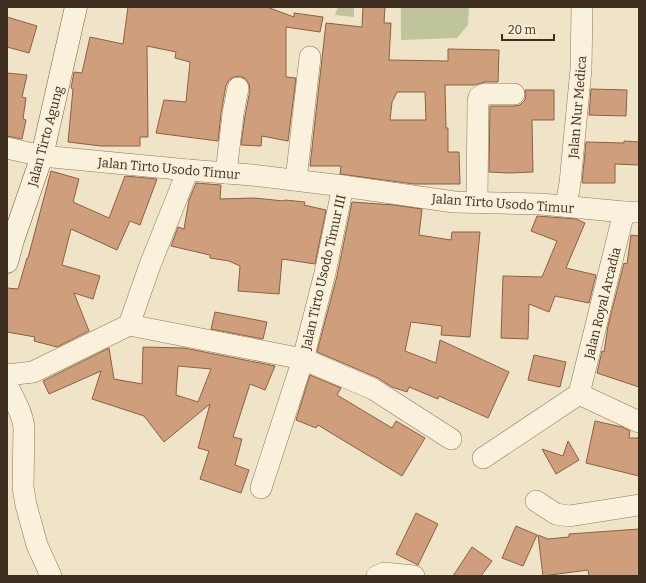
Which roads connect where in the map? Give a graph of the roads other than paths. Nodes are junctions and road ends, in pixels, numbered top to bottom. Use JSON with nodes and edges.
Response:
{"nodes":[{"id":1,"x":76,"y":7,"type":"edge"},
{"id":2,"x":582,"y":7,"type":"edge"},
{"id":3,"x":310,"y":57,"type":"dead end"},
{"id":4,"x":238,"y":88,"type":"dead end"},
{"id":5,"x":514,"y":94,"type":"dead end"},
{"id":6,"x":7,"y":148,"type":"edge"},
{"id":7,"x":42,"y":156,"type":"junction"},
{"id":8,"x":188,"y":170,"type":"junction"},
{"id":9,"x":226,"y":173,"type":"junction"},
{"id":10,"x":296,"y":180,"type":"junction"},
{"id":11,"x":343,"y":186,"type":"junction"},
{"id":12,"x":477,"y":202,"type":"junction"},
{"id":13,"x":566,"y":206,"type":"junction"},
{"id":14,"x":632,"y":212,"type":"edge"},
{"id":15,"x":7,"y":262,"type":"edge"},
{"id":16,"x":129,"y":325,"type":"junction"},
{"id":17,"x":303,"y":359,"type":"junction"},
{"id":18,"x":7,"y":375,"type":"edge"},
{"id":19,"x":7,"y":385,"type":"edge"},
{"id":20,"x":579,"y":394,"type":"junction"},
{"id":21,"x":639,"y":422,"type":"edge"},
{"id":22,"x":451,"y":439,"type":"dead end"},
{"id":23,"x":483,"y":458,"type":"dead end"},
{"id":24,"x":261,"y":488,"type":"dead end"},
{"id":25,"x":536,"y":501,"type":"dead end"},
{"id":26,"x":639,"y":505,"type":"edge"},
{"id":27,"x":51,"y":576,"type":"edge"},
{"id":28,"x":377,"y":576,"type":"edge"},
{"id":29,"x":414,"y":576,"type":"edge"}],
"edges":[{"from":1,"to":7,"type":"main road","name":"Jalan Tirto Agung"},
{"from":2,"to":13,"type":"street","name":"Jalan Nur Medica"},
{"from":3,"to":10,"type":"street"},
{"from":4,"to":9,"type":"street"},
{"from":5,"to":12,"type":"street"},
{"from":6,"to":7,"type":"street","name":"Jalan Tirto Usodo Timur"},
{"from":7,"to":8,"type":"street","name":"Jalan Tirto Usodo Timur"},
{"from":7,"to":15,"type":"main road","name":"Jalan Tirto Agung"},
{"from":8,"to":9,"type":"street","name":"Jalan Tirto Usodo Timur"},
{"from":8,"to":16,"type":"street"},
{"from":9,"to":10,"type":"street","name":"Jalan Tirto Usodo Timur"},
{"from":10,"to":11,"type":"street","name":"Jalan Tirto Usodo Timur"},
{"from":11,"to":12,"type":"street","name":"Jalan Tirto Usodo Timur"},
{"from":11,"to":17,"type":"street","name":"Jalan Tirto Usodo Timur III"},
{"from":12,"to":13,"type":"street","name":"Jalan Tirto Usodo Timur"},
{"from":13,"to":14,"type":"street","name":"Jalan Tirto Usodo Timur"},
{"from":14,"to":20,"type":"street","name":"Jalan Royal Arcadia"},
{"from":16,"to":17,"type":"street"},
{"from":16,"to":18,"type":"street"},
{"from":17,"to":22,"type":"street","name":"Jalan Tirto Usodo Timur III"},
{"from":17,"to":24,"type":"street","name":"Jalan Tirto Usodo Timur III"},
{"from":19,"to":27,"type":"street"},
{"from":20,"to":21,"type":"street"},
{"from":20,"to":23,"type":"street"},
{"from":25,"to":26,"type":"street"},
{"from":28,"to":29,"type":"street"}]}
